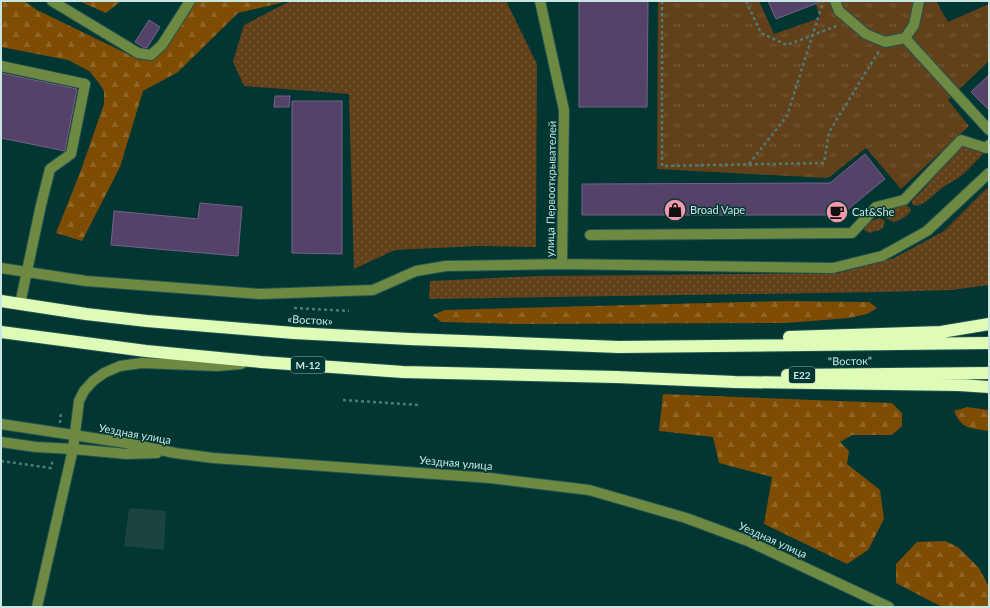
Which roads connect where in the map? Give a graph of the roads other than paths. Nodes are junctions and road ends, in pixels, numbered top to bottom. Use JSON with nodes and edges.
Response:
{"nodes":[{"id":1,"x":52,"y":1,"type":"edge"},
{"id":2,"x":190,"y":1,"type":"edge"},
{"id":3,"x":540,"y":1,"type":"edge"},
{"id":4,"x":835,"y":1,"type":"edge"},
{"id":5,"x":919,"y":1,"type":"edge"},
{"id":6,"x":906,"y":38,"type":"junction"},
{"id":7,"x":1,"y":66,"type":"edge"},
{"id":8,"x":989,"y":130,"type":"edge"},
{"id":9,"x":989,"y":145,"type":"edge"},
{"id":10,"x":989,"y":172,"type":"edge"},
{"id":11,"x":590,"y":235,"type":"dead end"},
{"id":12,"x":562,"y":264,"type":"junction"},
{"id":13,"x":1,"y":268,"type":"edge"},
{"id":14,"x":27,"y":273,"type":"junction"},
{"id":15,"x":1,"y":301,"type":"edge"},
{"id":16,"x":20,"y":304,"type":"junction"},
{"id":17,"x":989,"y":324,"type":"edge"},
{"id":18,"x":1,"y":332,"type":"edge"},
{"id":19,"x":989,"y":343,"type":"edge"},
{"id":20,"x":619,"y":347,"type":"junction"},
{"id":21,"x":261,"y":362,"type":"junction"},
{"id":22,"x":989,"y":373,"type":"edge"},
{"id":23,"x":616,"y":377,"type":"junction"},
{"id":24,"x":989,"y":387,"type":"edge"},
{"id":25,"x":1,"y":424,"type":"edge"},
{"id":26,"x":75,"y":436,"type":"junction"},
{"id":27,"x":1,"y":442,"type":"edge"},
{"id":28,"x":73,"y":448,"type":"junction"},
{"id":29,"x":175,"y":453,"type":"junction"},
{"id":30,"x":37,"y":607,"type":"edge"},
{"id":31,"x":889,"y":607,"type":"edge"}],
"edges":[{"from":1,"to":2,"type":"street"},
{"from":3,"to":12,"type":"street","name":"улица Первооткрывателей"},
{"from":4,"to":6,"type":"street"},
{"from":5,"to":6,"type":"street"},
{"from":6,"to":8,"type":"street"},
{"from":7,"to":14,"type":"street"},
{"from":9,"to":11,"type":"street"},
{"from":10,"to":12,"type":"street"},
{"from":12,"to":14,"type":"street","name":"улица Первооткрывателей"},
{"from":13,"to":14,"type":"street","name":"улица Первооткрывателей"},
{"from":14,"to":16,"type":"street"},
{"from":15,"to":16,"type":"highway","name":"«Восток»"},
{"from":16,"to":20,"type":"highway","name":"«Восток»"},
{"from":17,"to":20,"type":"highway"},
{"from":18,"to":21,"type":"highway","number":"М-12"},
{"from":19,"to":20,"type":"highway"},
{"from":21,"to":23,"type":"highway","number":"М-12"},
{"from":21,"to":26,"type":"street"},
{"from":22,"to":23,"type":"highway","name":"\"Восток\"","number":"E22"},
{"from":23,"to":24,"type":"highway"},
{"from":25,"to":26,"type":"street","name":"Уездная улица"},
{"from":26,"to":28,"type":"street"},
{"from":26,"to":29,"type":"street","name":"Уездная улица"},
{"from":27,"to":28,"type":"street"},
{"from":28,"to":29,"type":"street"},
{"from":28,"to":30,"type":"street"},
{"from":29,"to":31,"type":"street","name":"Уездная улица"}]}
